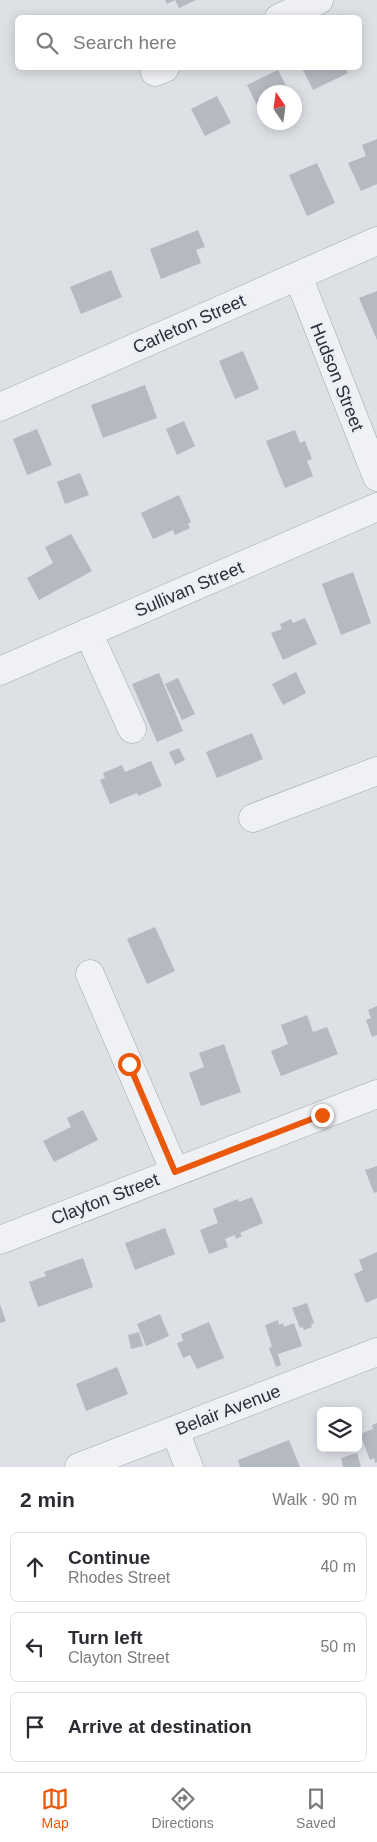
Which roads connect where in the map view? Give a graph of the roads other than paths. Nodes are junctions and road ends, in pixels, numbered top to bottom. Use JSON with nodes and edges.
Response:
{"nodes":[{"id":1,"x":319,"y":0,"type":"edge"},
{"id":2,"x":286,"y":15,"type":"edge"},
{"id":3,"x":377,"y":241,"type":"edge"},
{"id":4,"x":298,"y":276,"type":"junction"},
{"id":5,"x":0,"y":407,"type":"edge"},
{"id":6,"x":377,"y":477,"type":"edge"},
{"id":7,"x":377,"y":507,"type":"edge"},
{"id":8,"x":88,"y":632,"type":"junction"},
{"id":9,"x":0,"y":671,"type":"edge"},
{"id":10,"x":132,"y":729,"type":"dead end"},
{"id":11,"x":377,"y":771,"type":"edge"},
{"id":12,"x":252,"y":818,"type":"dead end"},
{"id":13,"x":90,"y":974,"type":"dead end"},
{"id":14,"x":377,"y":1094,"type":"edge"},
{"id":15,"x":175,"y":1172,"type":"junction"},
{"id":16,"x":0,"y":1240,"type":"edge"},
{"id":17,"x":377,"y":1352,"type":"edge"},
{"id":18,"x":175,"y":1431,"type":"junction"},
{"id":19,"x":79,"y":1467,"type":"edge"},
{"id":20,"x":189,"y":1467,"type":"edge"}],
"edges":[{"from":1,"to":2,"type":"street"},
{"from":3,"to":4,"type":"street","name":"Carleton Street"},
{"from":4,"to":5,"type":"street","name":"Carleton Street"},
{"from":4,"to":6,"type":"street","name":"Hudson Street"},
{"from":7,"to":8,"type":"street","name":"Sullivan Street"},
{"from":8,"to":9,"type":"street","name":"Sullivan Street"},
{"from":8,"to":10,"type":"street"},
{"from":11,"to":12,"type":"street"},
{"from":13,"to":15,"type":"street"},
{"from":14,"to":15,"type":"street","name":"Clayton Street"},
{"from":15,"to":16,"type":"street","name":"Clayton Street"},
{"from":17,"to":18,"type":"street","name":"Belair Avenue"},
{"from":18,"to":19,"type":"street","name":"Belair Avenue"},
{"from":18,"to":20,"type":"street"}]}
